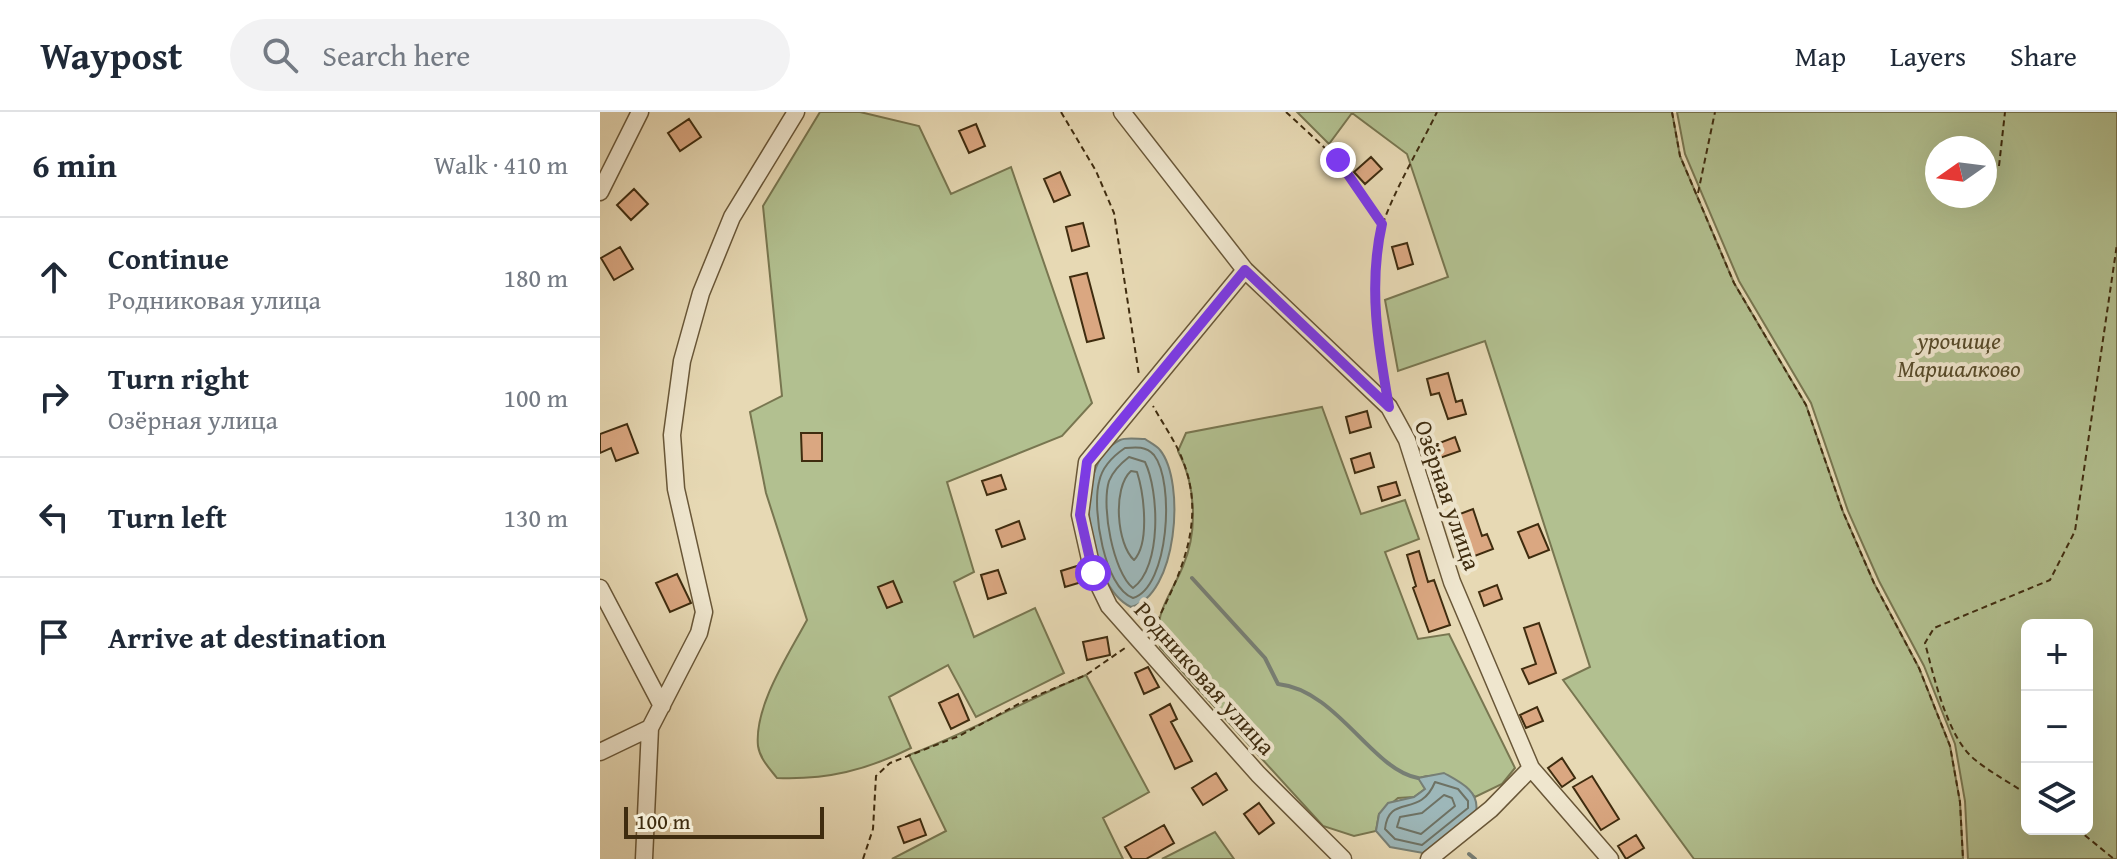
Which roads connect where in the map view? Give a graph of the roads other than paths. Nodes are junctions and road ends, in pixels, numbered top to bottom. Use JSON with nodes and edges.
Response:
{"nodes":[{"id":1,"x":640,"y":112,"type":"edge"},
{"id":2,"x":796,"y":112,"type":"edge"},
{"id":3,"x":1122,"y":112,"type":"edge"},
{"id":4,"x":600,"y":192,"type":"edge"},
{"id":5,"x":1245,"y":270,"type":"junction"},
{"id":6,"x":600,"y":588,"type":"edge"},
{"id":7,"x":662,"y":706,"type":"junction"},
{"id":8,"x":650,"y":728,"type":"junction"},
{"id":9,"x":600,"y":752,"type":"edge"},
{"id":10,"x":1531,"y":768,"type":"junction"},
{"id":11,"x":644,"y":859,"type":"edge"},
{"id":12,"x":1343,"y":859,"type":"edge"},
{"id":13,"x":1429,"y":859,"type":"edge"},
{"id":14,"x":1610,"y":859,"type":"edge"}],
"edges":[{"from":1,"to":4,"type":"street"},
{"from":2,"to":7,"type":"street"},
{"from":3,"to":5,"type":"street","name":"Озёрная улица"},
{"from":5,"to":10,"type":"street","name":"Озёрная улица"},
{"from":5,"to":12,"type":"street","name":"Родниковая улица"},
{"from":6,"to":7,"type":"street"},
{"from":7,"to":8,"type":"street"},
{"from":8,"to":9,"type":"street"},
{"from":8,"to":11,"type":"street"},
{"from":10,"to":13,"type":"street"},
{"from":10,"to":14,"type":"street","name":"Озёрная улица"}]}
